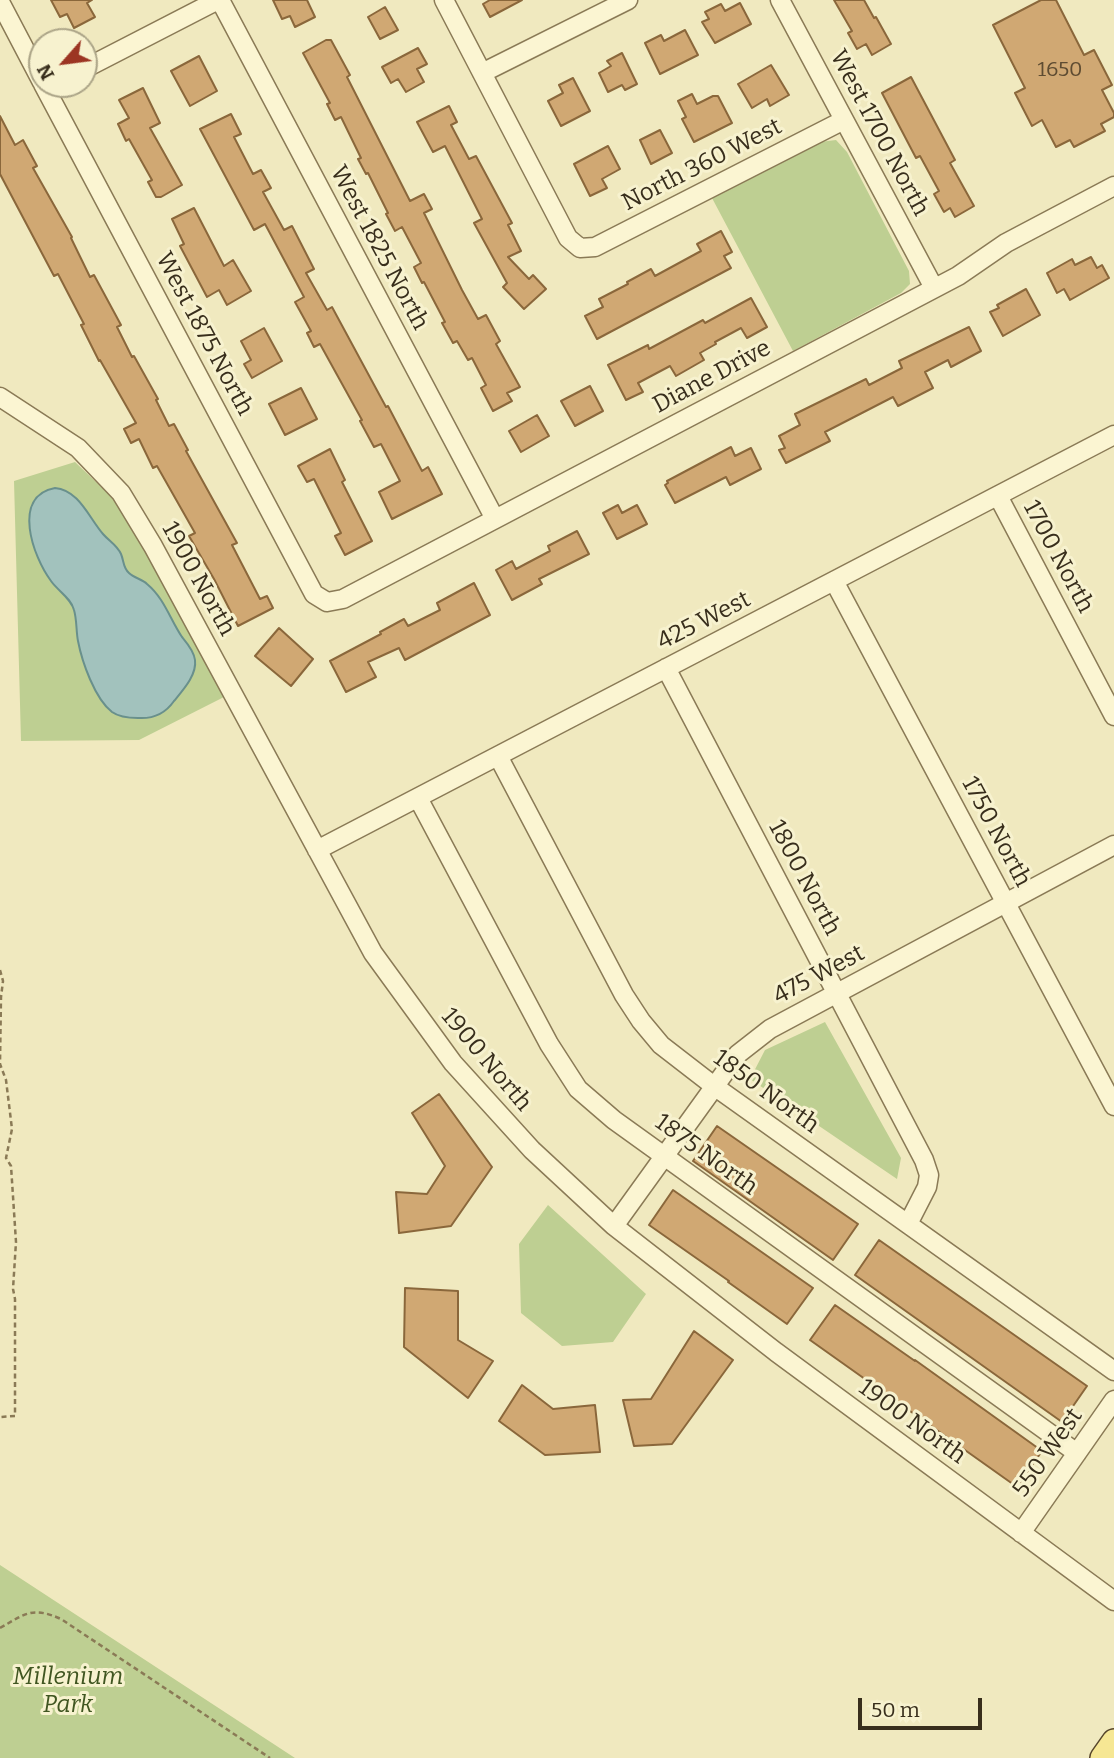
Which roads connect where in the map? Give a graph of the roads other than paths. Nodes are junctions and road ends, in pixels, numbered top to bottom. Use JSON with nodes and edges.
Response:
{"nodes":[{"id":1,"x":219,"y":0,"type":"edge"},
{"id":2,"x":444,"y":0,"type":"edge"},
{"id":3,"x":628,"y":0,"type":"edge"},
{"id":4,"x":780,"y":0,"type":"edge"},
{"id":5,"x":0,"y":2,"type":"edge"},
{"id":6,"x":28,"y":52,"type":"edge"},
{"id":7,"x":98,"y":62,"type":"edge"},
{"id":8,"x":482,"y":73,"type":"junction"},
{"id":9,"x":53,"y":98,"type":"edge"},
{"id":10,"x":844,"y":120,"type":"junction"},
{"id":11,"x":1114,"y":186,"type":"edge"},
{"id":12,"x":934,"y":288,"type":"junction"},
{"id":13,"x":0,"y":397,"type":"edge"},
{"id":14,"x":1114,"y":435,"type":"edge"},
{"id":15,"x":998,"y":496,"type":"junction"},
{"id":16,"x":495,"y":519,"type":"junction"},
{"id":17,"x":834,"y":581,"type":"junction"},
{"id":18,"x":327,"y":602,"type":"joint"},
{"id":19,"x":666,"y":668,"type":"junction"},
{"id":20,"x":1114,"y":716,"type":"edge"},
{"id":21,"x":498,"y":756,"type":"junction"},
{"id":22,"x":418,"y":798,"type":"junction"},
{"id":23,"x":1114,"y":845,"type":"edge"},
{"id":24,"x":317,"y":850,"type":"junction"},
{"id":25,"x":1006,"y":903,"type":"junction"},
{"id":26,"x":837,"y":994,"type":"junction"},
{"id":27,"x":714,"y":1086,"type":"junction"},
{"id":28,"x":1114,"y":1106,"type":"edge"},
{"id":29,"x":665,"y":1155,"type":"junction"},
{"id":30,"x":908,"y":1224,"type":"junction"},
{"id":31,"x":614,"y":1226,"type":"junction"},
{"id":32,"x":1114,"y":1371,"type":"edge"},
{"id":33,"x":1114,"y":1400,"type":"edge"},
{"id":34,"x":1077,"y":1453,"type":"junction"},
{"id":35,"x":1021,"y":1533,"type":"junction"},
{"id":36,"x":1114,"y":1601,"type":"edge"},
{"id":37,"x":1114,"y":1741,"type":"edge"},
{"id":38,"x":1102,"y":1758,"type":"edge"}],
"edges":[{"from":1,"to":7,"type":"street"},
{"from":1,"to":16,"type":"street","name":"West 1825 North"},
{"from":2,"to":8,"type":"street"},
{"from":3,"to":8,"type":"street"},
{"from":4,"to":10,"type":"street","name":"West 1700 North"},
{"from":5,"to":6,"type":"street","name":"West 1875 North"},
{"from":8,"to":10,"type":"street","name":"North 360 West"},
{"from":9,"to":18,"type":"street","name":"West 1875 North"},
{"from":10,"to":12,"type":"street","name":"West 1700 North"},
{"from":11,"to":12,"type":"street","name":"Diane Drive"},
{"from":12,"to":16,"type":"street","name":"Diane Drive"},
{"from":13,"to":24,"type":"street","name":"1900 North"},
{"from":14,"to":15,"type":"street","name":"425 West"},
{"from":15,"to":17,"type":"street","name":"425 West"},
{"from":15,"to":20,"type":"street","name":"1700 North"},
{"from":16,"to":18,"type":"street","name":"Diane Drive"},
{"from":17,"to":19,"type":"street","name":"425 West"},
{"from":17,"to":25,"type":"street","name":"1750 North"},
{"from":19,"to":21,"type":"street","name":"425 West"},
{"from":19,"to":26,"type":"street","name":"1800 North"},
{"from":21,"to":22,"type":"street","name":"425 West"},
{"from":21,"to":27,"type":"street","name":"1850 North"},
{"from":22,"to":24,"type":"street","name":"425 West"},
{"from":22,"to":29,"type":"street","name":"1875 North"},
{"from":23,"to":25,"type":"street","name":"475 West"},
{"from":24,"to":31,"type":"street","name":"1900 North"},
{"from":25,"to":26,"type":"street","name":"475 West"},
{"from":25,"to":28,"type":"street","name":"1750 North"},
{"from":26,"to":27,"type":"street","name":"475 West"},
{"from":26,"to":30,"type":"street","name":"1800 North"},
{"from":27,"to":29,"type":"street","name":"475 West"},
{"from":27,"to":30,"type":"street","name":"1850 North"},
{"from":29,"to":31,"type":"street","name":"475 West"},
{"from":29,"to":34,"type":"street","name":"1875 North"},
{"from":30,"to":32,"type":"street","name":"1850 North"},
{"from":31,"to":35,"type":"street","name":"1900 North"},
{"from":33,"to":34,"type":"street","name":"550 West"},
{"from":34,"to":35,"type":"street","name":"550 West"},
{"from":35,"to":36,"type":"street","name":"1900 North"},
{"from":37,"to":38,"type":"main road"}]}
